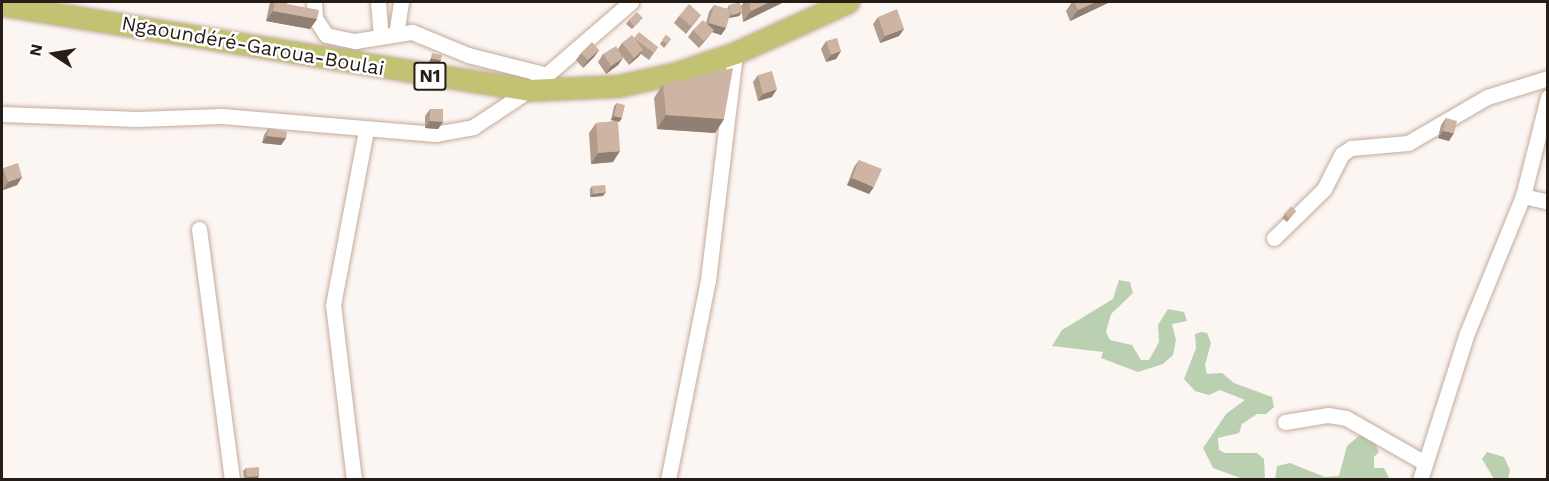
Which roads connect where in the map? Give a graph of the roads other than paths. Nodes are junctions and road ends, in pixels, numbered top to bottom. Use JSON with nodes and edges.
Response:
{"nodes":[{"id":1,"x":314,"y":2,"type":"edge"},
{"id":2,"x":378,"y":2,"type":"edge"},
{"id":3,"x":401,"y":2,"type":"edge"},
{"id":4,"x":631,"y":2,"type":"edge"},
{"id":5,"x":848,"y":2,"type":"edge"},
{"id":6,"x":2,"y":5,"type":"edge"},
{"id":7,"x":389,"y":35,"type":"junction"},
{"id":8,"x":735,"y":53,"type":"junction"},
{"id":9,"x":547,"y":75,"type":"junction"},
{"id":10,"x":1548,"y":78,"type":"edge"},
{"id":11,"x":529,"y":90,"type":"junction"},
{"id":12,"x":1548,"y":97,"type":"edge"},
{"id":13,"x":2,"y":114,"type":"edge"},
{"id":14,"x":366,"y":130,"type":"junction"},
{"id":15,"x":1523,"y":196,"type":"junction"},
{"id":16,"x":1548,"y":202,"type":"edge"},
{"id":17,"x":199,"y":229,"type":"dead end"},
{"id":18,"x":1274,"y":238,"type":"dead end"},
{"id":19,"x":1285,"y":422,"type":"dead end"},
{"id":20,"x":1425,"y":464,"type":"junction"},
{"id":21,"x":232,"y":480,"type":"edge"},
{"id":22,"x":354,"y":480,"type":"edge"},
{"id":23,"x":668,"y":480,"type":"edge"},
{"id":24,"x":1420,"y":480,"type":"edge"}],
"edges":[{"from":1,"to":7,"type":"street"},
{"from":2,"to":7,"type":"street"},
{"from":3,"to":7,"type":"street"},
{"from":4,"to":9,"type":"street"},
{"from":5,"to":8,"type":"highway","name":"Ngaoundéré-Garoua-Boulai","number":"N1"},
{"from":6,"to":11,"type":"highway","name":"Ngaoundéré-Garoua-Boulai","number":"N1"},
{"from":7,"to":9,"type":"street"},
{"from":8,"to":11,"type":"highway","name":"Ngaoundéré-Garoua-Boulai","number":"N1"},
{"from":8,"to":23,"type":"street"},
{"from":9,"to":11,"type":"street"},
{"from":10,"to":18,"type":"street"},
{"from":11,"to":14,"type":"street"},
{"from":12,"to":15,"type":"street"},
{"from":13,"to":14,"type":"street"},
{"from":14,"to":22,"type":"street"},
{"from":15,"to":16,"type":"street"},
{"from":15,"to":20,"type":"street"},
{"from":17,"to":21,"type":"street"},
{"from":19,"to":20,"type":"street"},
{"from":20,"to":24,"type":"street"}]}
